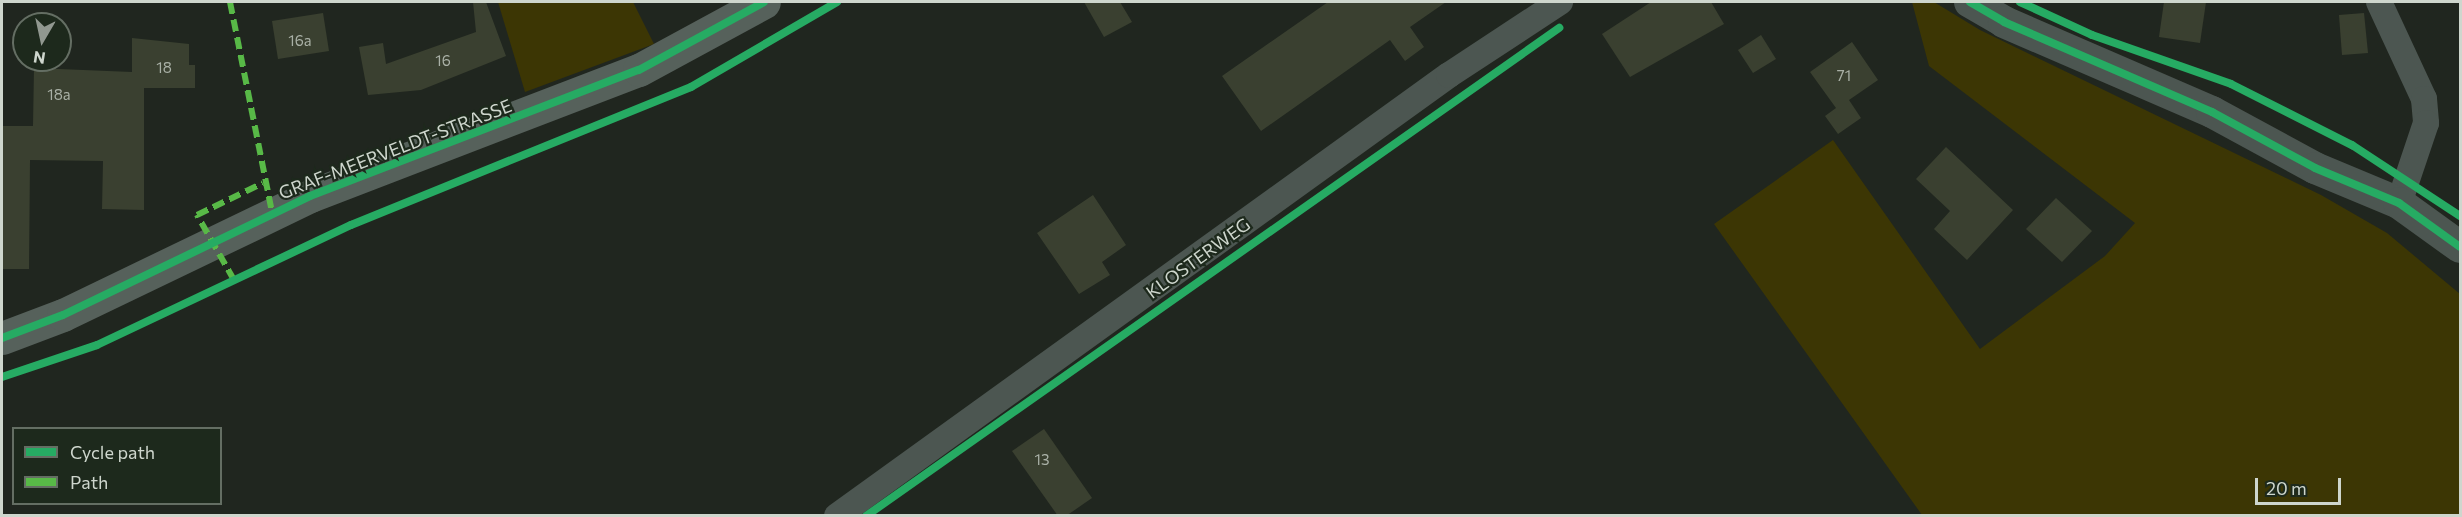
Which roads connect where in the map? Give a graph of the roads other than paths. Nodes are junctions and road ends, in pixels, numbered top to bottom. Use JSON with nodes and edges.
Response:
{"nodes":[{"id":1,"x":765,"y":2,"type":"edge"},
{"id":2,"x":1560,"y":2,"type":"edge"},
{"id":3,"x":1970,"y":2,"type":"edge"},
{"id":4,"x":2379,"y":2,"type":"edge"},
{"id":5,"x":2399,"y":203,"type":"junction"},
{"id":6,"x":2460,"y":247,"type":"edge"},
{"id":7,"x":2,"y":338,"type":"edge"},
{"id":8,"x":837,"y":516,"type":"edge"}],
"edges":[{"from":1,"to":7,"type":"main road","name":"GRAF-MEERVELDT-STRASSE"},
{"from":2,"to":8,"type":"street","name":"KLOSTERWEG"},
{"from":3,"to":5,"type":"street"},
{"from":4,"to":5,"type":"street"},
{"from":5,"to":6,"type":"street"}]}
